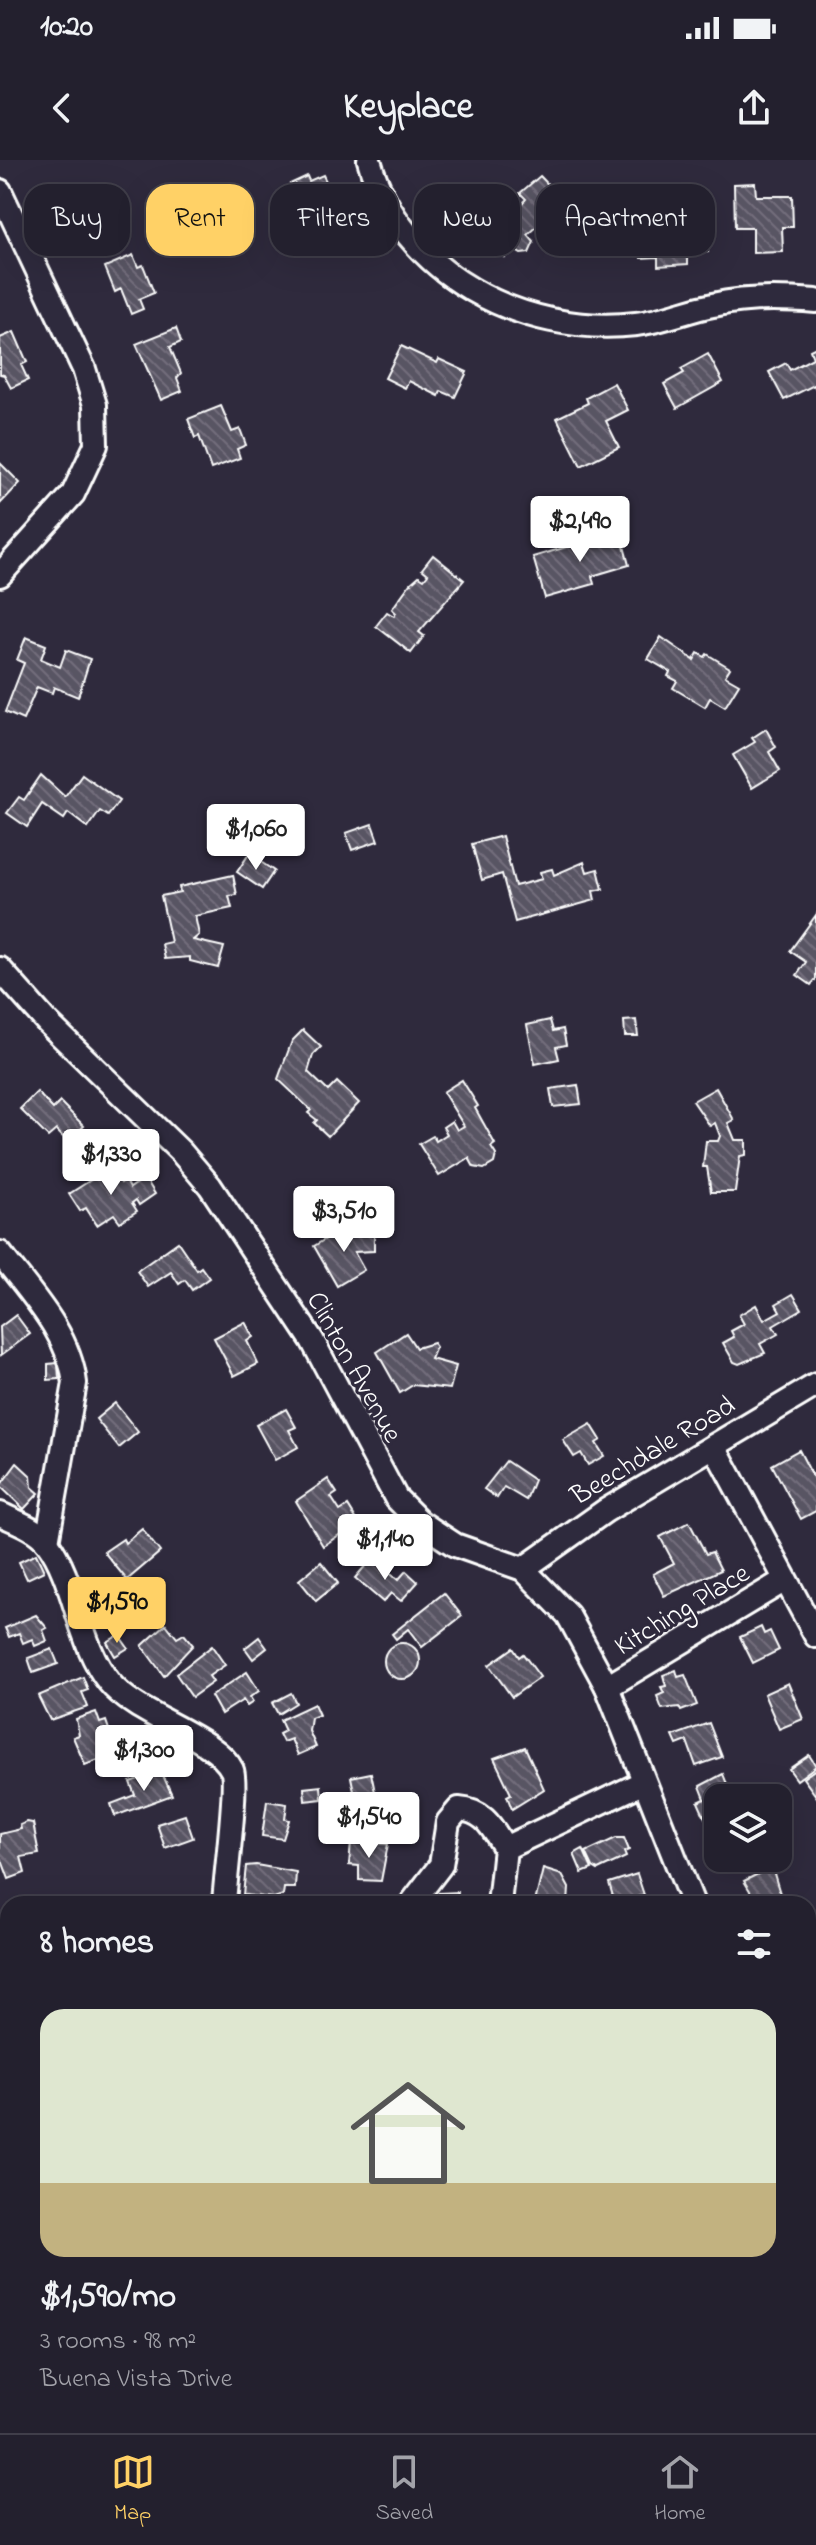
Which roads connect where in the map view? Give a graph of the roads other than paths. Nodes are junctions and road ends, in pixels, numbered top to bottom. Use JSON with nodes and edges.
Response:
{"nodes":[{"id":1,"x":369,"y":160,"type":"edge"},
{"id":2,"x":0,"y":191,"type":"edge"},
{"id":3,"x":816,"y":301,"type":"edge"},
{"id":4,"x":0,"y":575,"type":"edge"},
{"id":5,"x":0,"y":969,"type":"edge"},
{"id":6,"x":0,"y":1253,"type":"edge"},
{"id":7,"x":816,"y":1385,"type":"edge"},
{"id":8,"x":714,"y":1446,"type":"junction"},
{"id":9,"x":0,"y":1514,"type":"edge"},
{"id":10,"x":47,"y":1542,"type":"junction"},
{"id":11,"x":523,"y":1569,"type":"junction"},
{"id":12,"x":785,"y":1580,"type":"junction"},
{"id":13,"x":816,"y":1636,"type":"edge"},
{"id":14,"x":607,"y":1687,"type":"junction"},
{"id":15,"x":644,"y":1782,"type":"junction"},
{"id":16,"x":505,"y":1848,"type":"junction"},
{"id":17,"x":225,"y":1896,"type":"edge"},
{"id":18,"x":417,"y":1896,"type":"edge"},
{"id":19,"x":500,"y":1896,"type":"edge"},
{"id":20,"x":690,"y":1896,"type":"edge"}],
"edges":[{"from":1,"to":3,"type":"street"},
{"from":2,"to":4,"type":"street"},
{"from":5,"to":11,"type":"street","name":"Clinton Avenue"},
{"from":6,"to":10,"type":"street"},
{"from":7,"to":8,"type":"street","name":"Beechdale Road"},
{"from":8,"to":11,"type":"street","name":"Beechdale Road"},
{"from":8,"to":12,"type":"street"},
{"from":9,"to":10,"type":"street"},
{"from":10,"to":17,"type":"street"},
{"from":11,"to":14,"type":"street","name":"Clinton Avenue"},
{"from":12,"to":13,"type":"street"},
{"from":12,"to":14,"type":"street","name":"Kitching Place"},
{"from":14,"to":15,"type":"street","name":"Clinton Avenue"},
{"from":15,"to":16,"type":"street"},
{"from":15,"to":20,"type":"street","name":"Clinton Avenue"},
{"from":16,"to":18,"type":"street"},
{"from":16,"to":19,"type":"street"}]}
